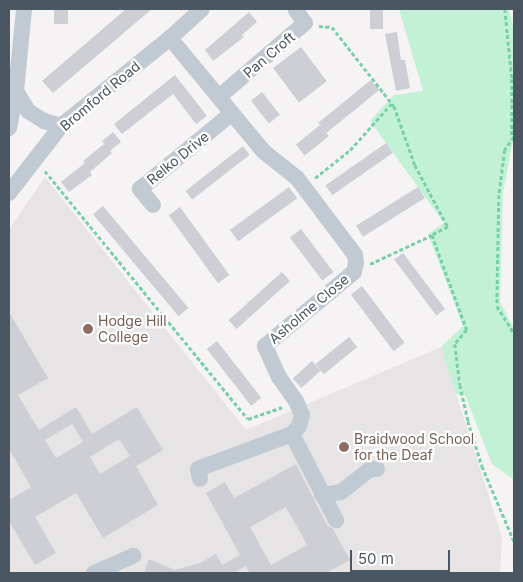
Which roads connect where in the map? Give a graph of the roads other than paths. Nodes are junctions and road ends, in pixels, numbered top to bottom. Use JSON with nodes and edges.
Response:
{"nodes":[{"id":1,"x":24,"y":9,"type":"edge"},
{"id":2,"x":202,"y":9,"type":"edge"},
{"id":3,"x":301,"y":17,"type":"road end"},
{"id":4,"x":170,"y":38,"type":"junction"},
{"id":5,"x":16,"y":91,"type":"junction"},
{"id":6,"x":220,"y":96,"type":"junction"},
{"id":7,"x":231,"y":114,"type":"junction"},
{"id":8,"x":61,"y":126,"type":"junction"},
{"id":9,"x":9,"y":128,"type":"edge"},
{"id":10,"x":9,"y":193,"type":"edge"},
{"id":11,"x":153,"y":204,"type":"dead end"},
{"id":12,"x":292,"y":434,"type":"junction"},
{"id":13,"x":377,"y":469,"type":"dead end"},
{"id":14,"x":200,"y":479,"type":"dead end"},
{"id":15,"x":322,"y":495,"type":"junction"},
{"id":16,"x":336,"y":520,"type":"dead end"},
{"id":17,"x":133,"y":556,"type":"dead end"},
{"id":18,"x":94,"y":573,"type":"edge"}],
"edges":[{"from":1,"to":5,"type":"street"},
{"from":2,"to":4,"type":"street","name":"Bromford Road"},
{"from":3,"to":6,"type":"street","name":"Pan Croft"},
{"from":4,"to":6,"type":"street","name":"Asholme Close"},
{"from":4,"to":8,"type":"street","name":"Bromford Road"},
{"from":5,"to":8,"type":"street"},
{"from":5,"to":9,"type":"street"},
{"from":6,"to":7,"type":"street","name":"Asholme Close"},
{"from":7,"to":11,"type":"street","name":"Relko Drive"},
{"from":7,"to":12,"type":"street","name":"Asholme Close"},
{"from":8,"to":10,"type":"street","name":"Bromford Road"},
{"from":12,"to":14,"type":"street"},
{"from":12,"to":15,"type":"street"},
{"from":13,"to":15,"type":"street"},
{"from":15,"to":16,"type":"street"},
{"from":17,"to":18,"type":"street"}]}
